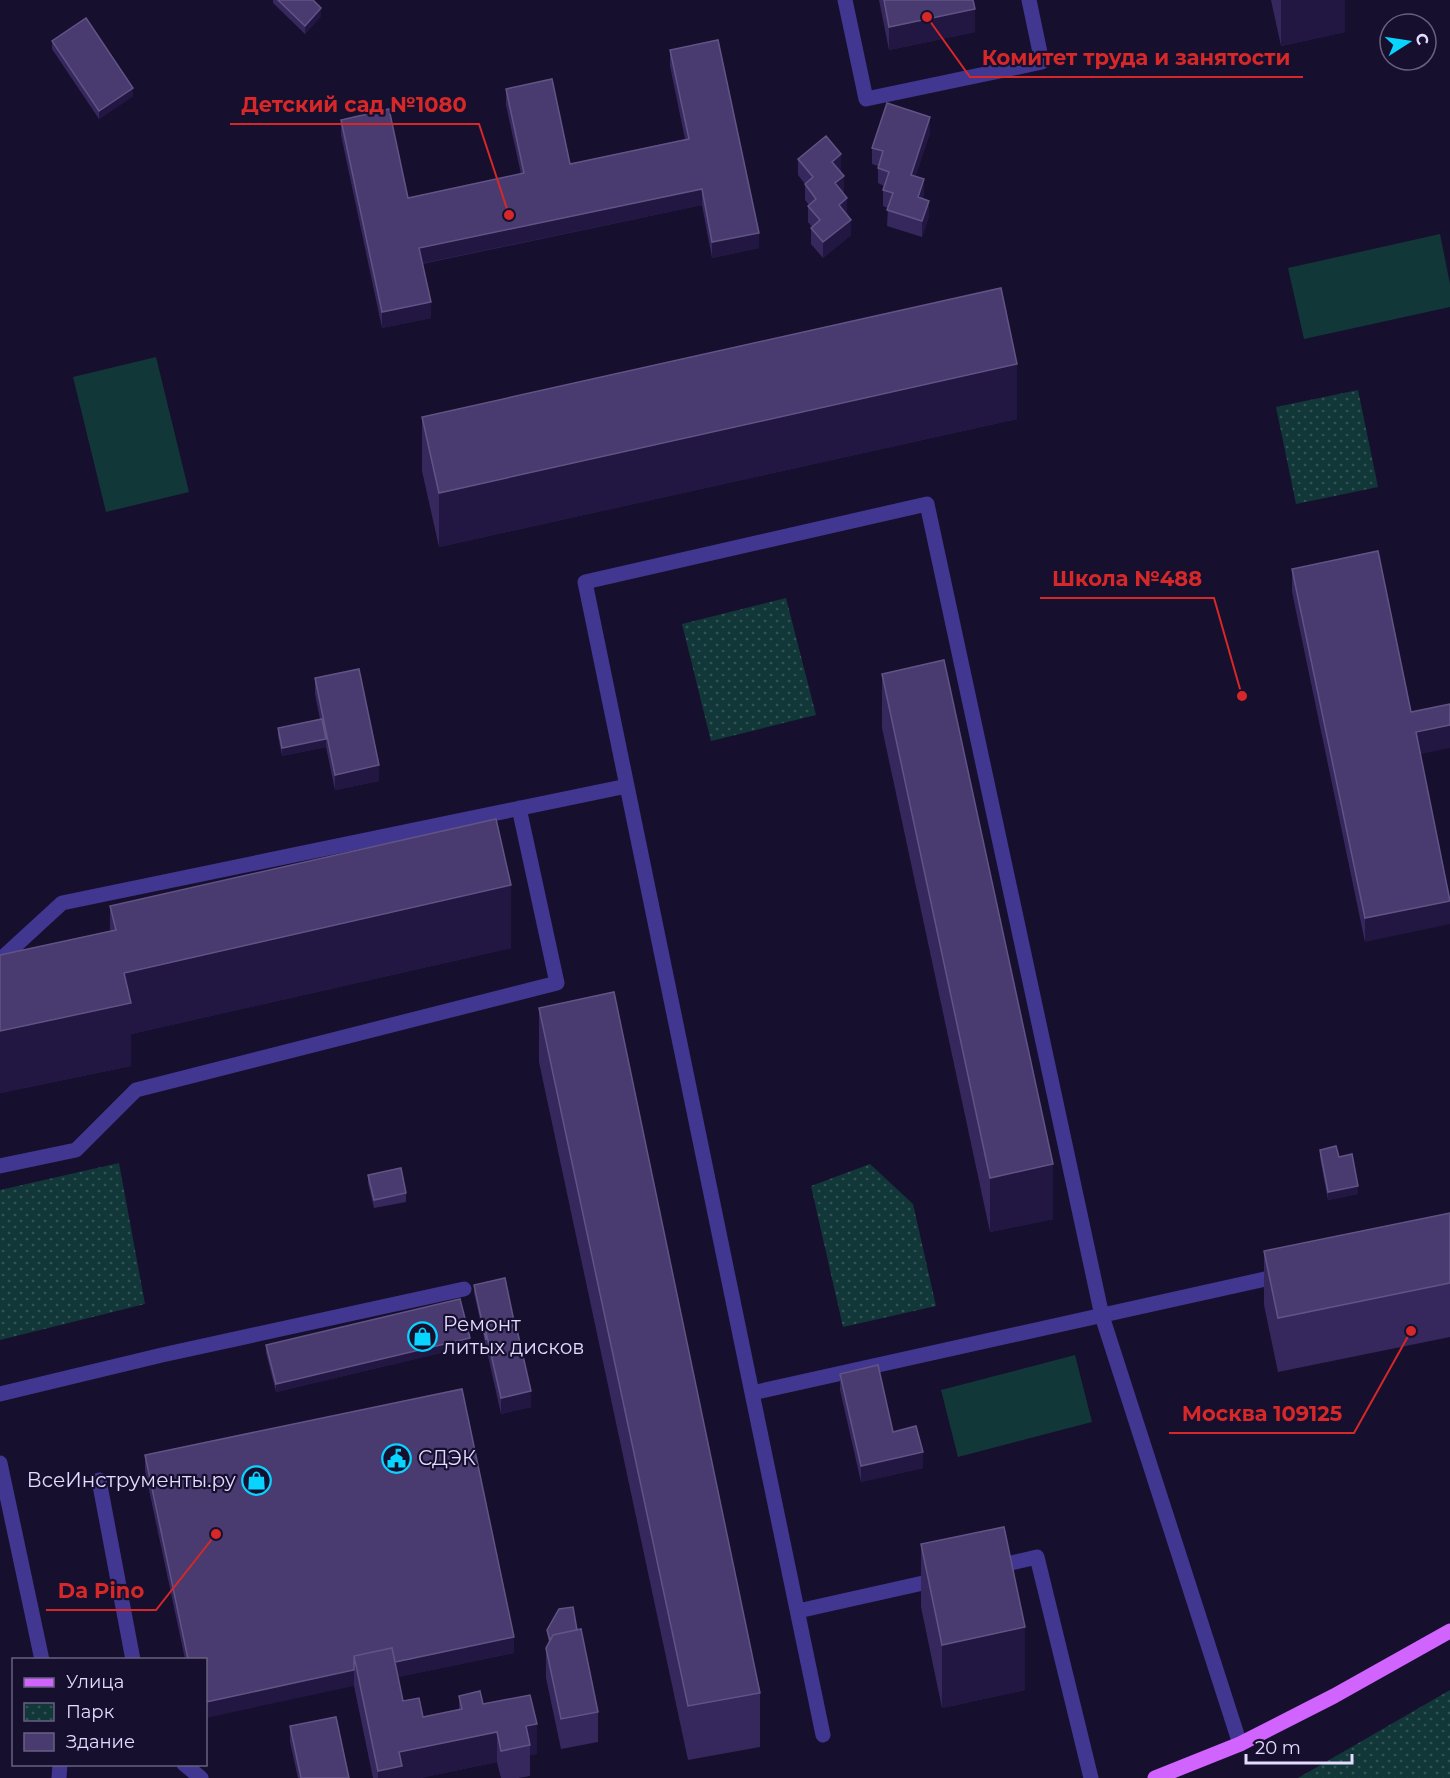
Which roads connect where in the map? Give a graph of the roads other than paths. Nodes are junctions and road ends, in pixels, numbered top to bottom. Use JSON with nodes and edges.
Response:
{"nodes":[{"id":1,"x":845,"y":0,"type":"edge"},
{"id":2,"x":1029,"y":0,"type":"edge"},
{"id":3,"x":627,"y":786,"type":"junction"},
{"id":4,"x":519,"y":808,"type":"junction"},
{"id":5,"x":0,"y":960,"type":"edge"},
{"id":6,"x":0,"y":1166,"type":"edge"},
{"id":7,"x":1299,"y":1271,"type":"edge"},
{"id":8,"x":464,"y":1288,"type":"dead end"},
{"id":9,"x":1102,"y":1316,"type":"junction"},
{"id":10,"x":752,"y":1393,"type":"junction"},
{"id":11,"x":0,"y":1394,"type":"edge"},
{"id":12,"x":0,"y":1462,"type":"edge"},
{"id":13,"x":99,"y":1480,"type":"dead end"},
{"id":14,"x":980,"y":1570,"type":"edge"},
{"id":15,"x":957,"y":1575,"type":"edge"},
{"id":16,"x":798,"y":1611,"type":"junction"},
{"id":17,"x":1450,"y":1631,"type":"edge"},
{"id":18,"x":42,"y":1658,"type":"edge"},
{"id":19,"x":133,"y":1658,"type":"edge"},
{"id":20,"x":823,"y":1735,"type":"dead end"},
{"id":21,"x":1240,"y":1744,"type":"junction"},
{"id":22,"x":186,"y":1766,"type":"edge"},
{"id":23,"x":201,"y":1778,"type":"edge"},
{"id":24,"x":1091,"y":1778,"type":"edge"},
{"id":25,"x":1155,"y":1778,"type":"edge"}],
"edges":[{"from":1,"to":2,"type":"lane"},
{"from":3,"to":4,"type":"lane"},
{"from":3,"to":9,"type":"lane"},
{"from":3,"to":10,"type":"lane"},
{"from":4,"to":5,"type":"lane"},
{"from":4,"to":6,"type":"lane"},
{"from":7,"to":9,"type":"lane"},
{"from":8,"to":11,"type":"lane"},
{"from":9,"to":10,"type":"lane"},
{"from":9,"to":21,"type":"lane"},
{"from":10,"to":16,"type":"lane"},
{"from":12,"to":18,"type":"lane"},
{"from":13,"to":19,"type":"lane"},
{"from":14,"to":24,"type":"lane"},
{"from":15,"to":16,"type":"lane"},
{"from":16,"to":20,"type":"lane"},
{"from":17,"to":21,"type":"main road"},
{"from":21,"to":25,"type":"main road"},
{"from":22,"to":23,"type":"lane"}]}
